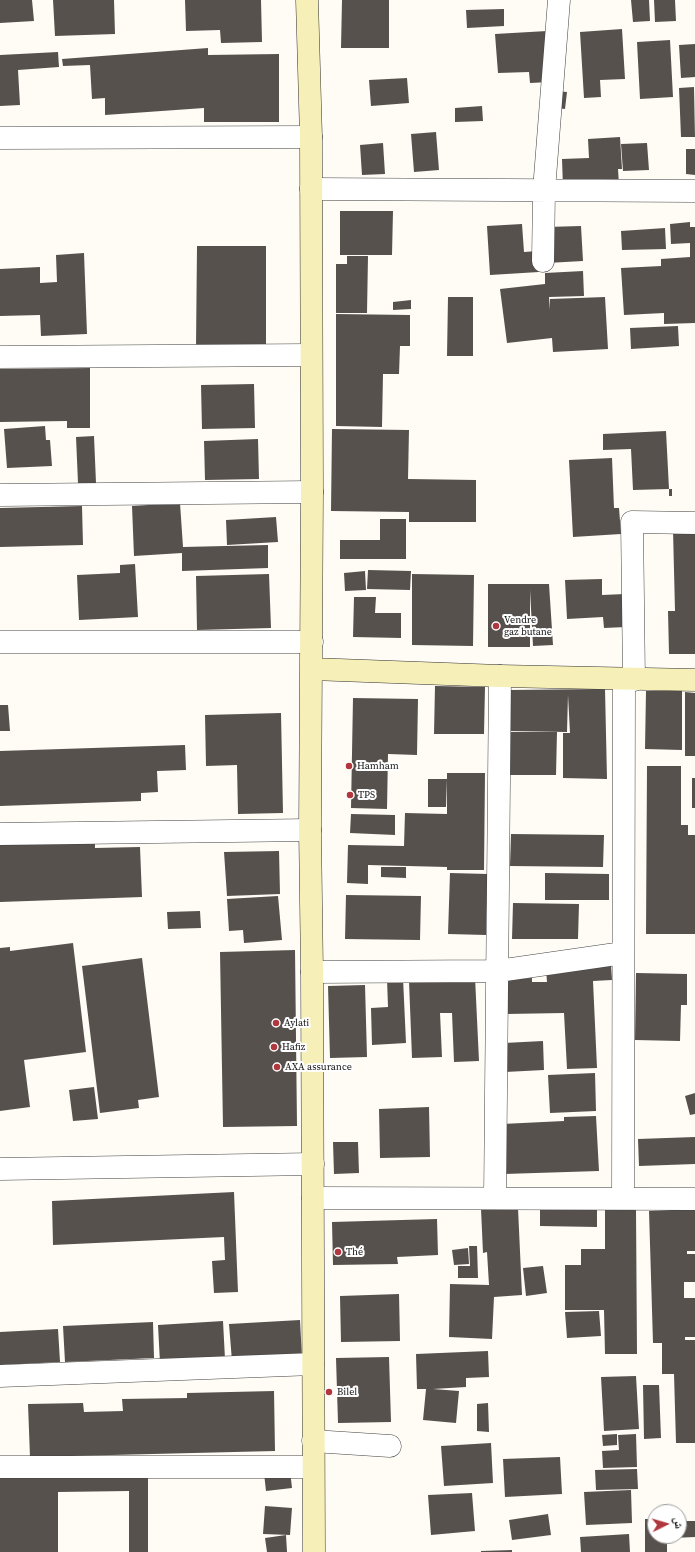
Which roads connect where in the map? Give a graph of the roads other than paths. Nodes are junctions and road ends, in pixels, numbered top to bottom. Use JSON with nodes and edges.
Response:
{"nodes":[{"id":1,"x":307,"y":0,"type":"edge"},
{"id":2,"x":559,"y":0,"type":"edge"},
{"id":3,"x":311,"y":137,"type":"junction"},
{"id":4,"x":0,"y":138,"type":"edge"},
{"id":5,"x":311,"y":190,"type":"junction"},
{"id":6,"x":544,"y":190,"type":"junction"},
{"id":7,"x":695,"y":191,"type":"edge"},
{"id":8,"x":543,"y":262,"type":"dead end"},
{"id":9,"x":311,"y":355,"type":"junction"},
{"id":10,"x":0,"y":357,"type":"edge"},
{"id":11,"x":312,"y":492,"type":"junction"},
{"id":12,"x":0,"y":495,"type":"edge"},
{"id":13,"x":695,"y":523,"type":"edge"},
{"id":14,"x":0,"y":642,"type":"edge"},
{"id":15,"x":312,"y":642,"type":"junction"},
{"id":16,"x":312,"y":669,"type":"junction"},
{"id":17,"x":500,"y":676,"type":"junction"},
{"id":18,"x":629,"y":680,"type":"junction"},
{"id":19,"x":695,"y":680,"type":"edge"},
{"id":20,"x":310,"y":830,"type":"junction"},
{"id":21,"x":0,"y":834,"type":"edge"},
{"id":22,"x":623,"y":953,"type":"junction"},
{"id":23,"x":498,"y":971,"type":"junction"},
{"id":24,"x":312,"y":972,"type":"junction"},
{"id":25,"x":313,"y":1164,"type":"junction"},
{"id":26,"x":0,"y":1170,"type":"edge"},
{"id":27,"x":496,"y":1197,"type":"junction"},
{"id":28,"x":313,"y":1198,"type":"junction"},
{"id":29,"x":623,"y":1199,"type":"junction"},
{"id":30,"x":695,"y":1199,"type":"edge"},
{"id":31,"x":313,"y":1364,"type":"junction"},
{"id":32,"x":0,"y":1376,"type":"edge"},
{"id":33,"x":313,"y":1441,"type":"junction"},
{"id":34,"x":390,"y":1446,"type":"dead end"},
{"id":35,"x":0,"y":1467,"type":"edge"},
{"id":36,"x":313,"y":1467,"type":"junction"},
{"id":37,"x":314,"y":1552,"type":"edge"}],
"edges":[{"from":1,"to":3,"type":"main road"},
{"from":2,"to":6,"type":"street"},
{"from":3,"to":4,"type":"street"},
{"from":3,"to":5,"type":"main road"},
{"from":5,"to":6,"type":"street"},
{"from":5,"to":9,"type":"main road"},
{"from":6,"to":7,"type":"street"},
{"from":6,"to":8,"type":"street"},
{"from":9,"to":10,"type":"street"},
{"from":9,"to":11,"type":"main road"},
{"from":11,"to":12,"type":"street"},
{"from":11,"to":15,"type":"main road"},
{"from":13,"to":18,"type":"street"},
{"from":14,"to":15,"type":"street"},
{"from":15,"to":16,"type":"main road"},
{"from":16,"to":17,"type":"main road"},
{"from":16,"to":20,"type":"main road"},
{"from":17,"to":18,"type":"main road"},
{"from":17,"to":23,"type":"street"},
{"from":18,"to":19,"type":"main road"},
{"from":18,"to":22,"type":"street"},
{"from":20,"to":21,"type":"street"},
{"from":20,"to":24,"type":"main road"},
{"from":22,"to":23,"type":"street"},
{"from":22,"to":29,"type":"street"},
{"from":23,"to":24,"type":"street"},
{"from":23,"to":27,"type":"street"},
{"from":24,"to":25,"type":"main road"},
{"from":25,"to":26,"type":"street"},
{"from":25,"to":28,"type":"main road"},
{"from":27,"to":28,"type":"street"},
{"from":27,"to":29,"type":"street"},
{"from":28,"to":31,"type":"main road"},
{"from":29,"to":30,"type":"street"},
{"from":31,"to":32,"type":"street"},
{"from":31,"to":33,"type":"main road"},
{"from":33,"to":34,"type":"street"},
{"from":33,"to":36,"type":"main road"},
{"from":35,"to":36,"type":"street"},
{"from":36,"to":37,"type":"main road"}]}
